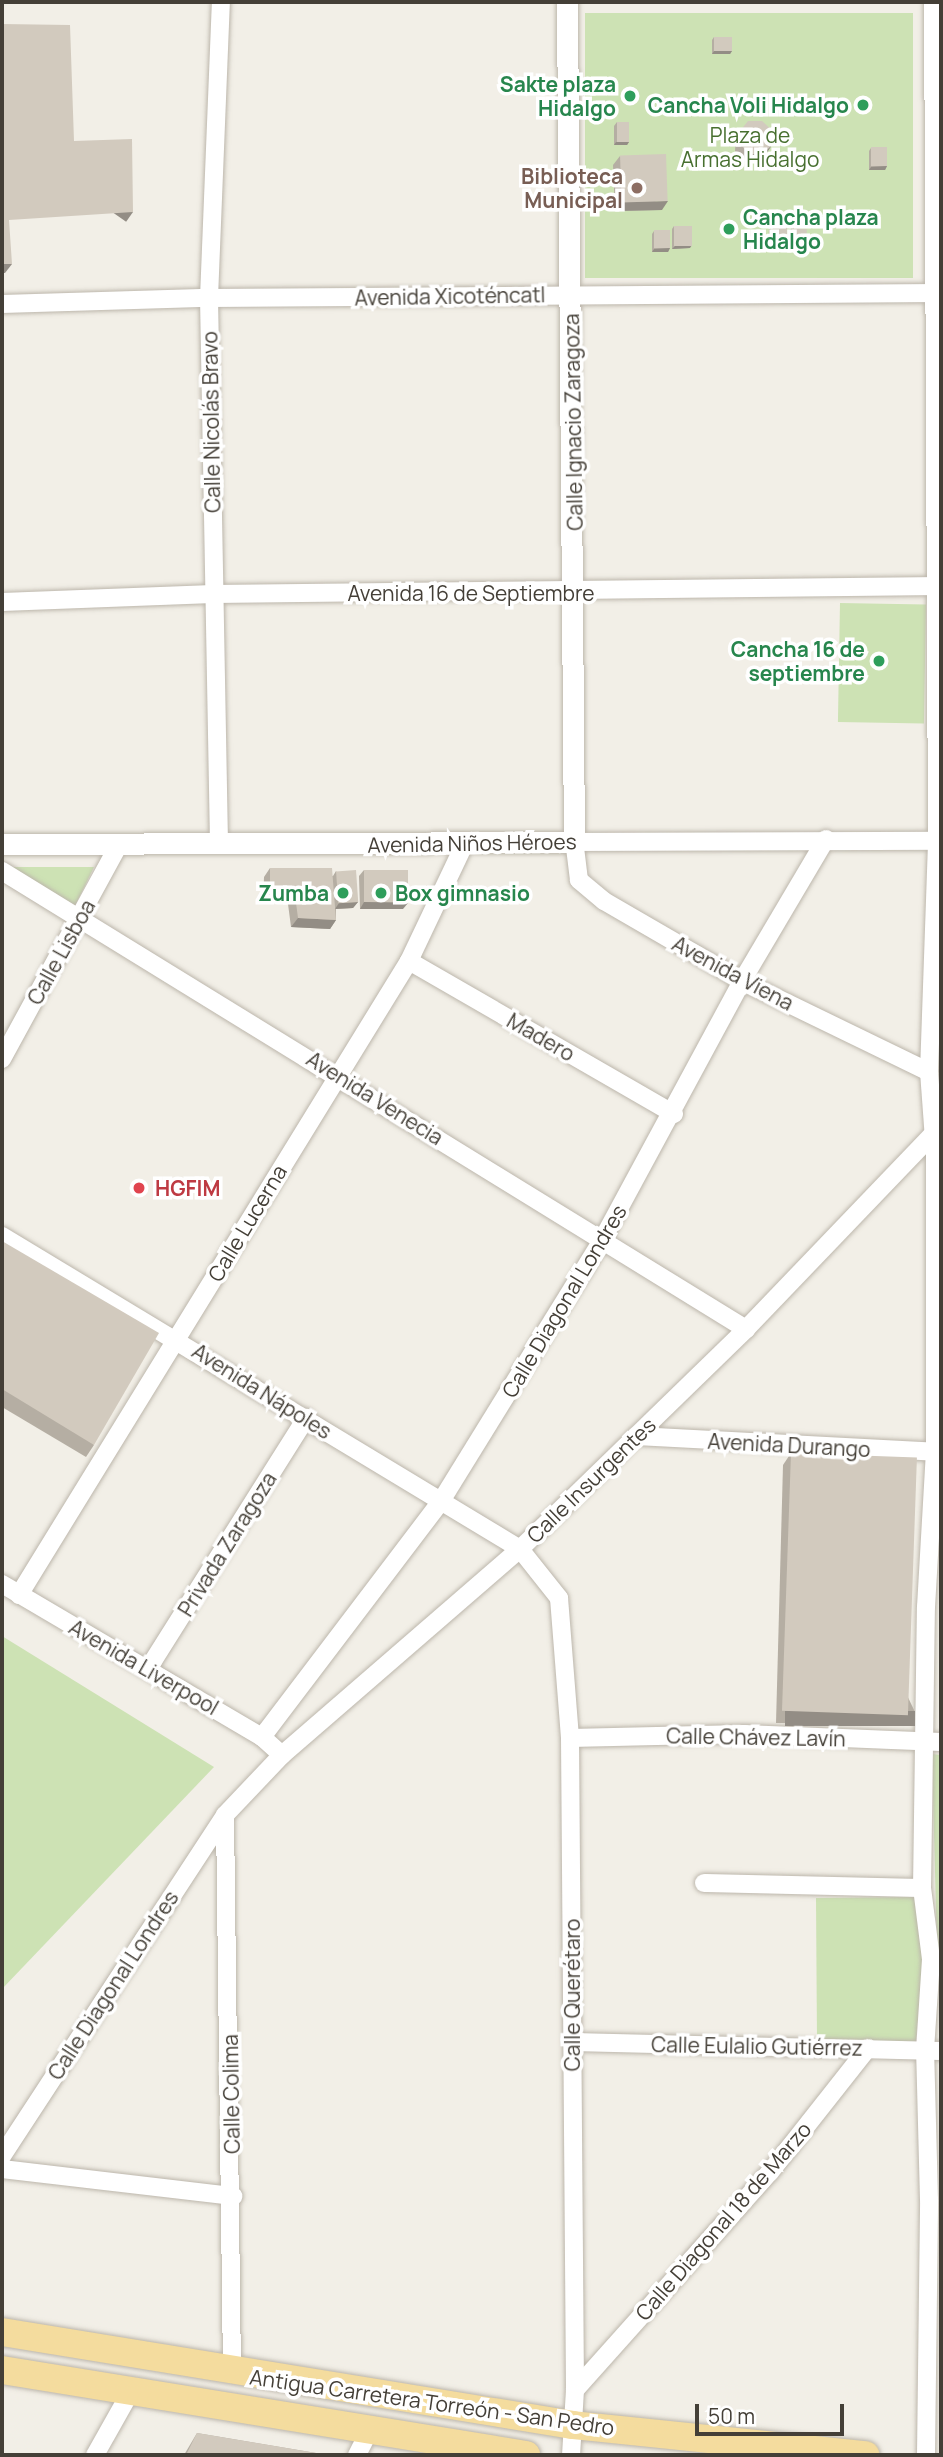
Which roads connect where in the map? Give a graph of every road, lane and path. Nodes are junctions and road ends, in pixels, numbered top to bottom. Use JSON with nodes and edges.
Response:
{"nodes":[{"id":1,"x":221,"y":2,"type":"edge"},
{"id":2,"x":567,"y":2,"type":"edge"},
{"id":3,"x":933,"y":2,"type":"edge"},
{"id":4,"x":938,"y":294,"type":"edge"},
{"id":5,"x":572,"y":295,"type":"junction"},
{"id":6,"x":209,"y":298,"type":"junction"},
{"id":7,"x":2,"y":304,"type":"edge"},
{"id":8,"x":939,"y":586,"type":"edge"},
{"id":9,"x":575,"y":593,"type":"junction"},
{"id":10,"x":213,"y":594,"type":"junction"},
{"id":11,"x":2,"y":602,"type":"edge"},
{"id":12,"x":826,"y":839,"type":"junction"},
{"id":13,"x":939,"y":841,"type":"edge"},
{"id":14,"x":574,"y":842,"type":"junction"},
{"id":15,"x":219,"y":843,"type":"junction"},
{"id":16,"x":2,"y":844,"type":"edge"},
{"id":17,"x":119,"y":844,"type":"junction"},
{"id":18,"x":464,"y":845,"type":"junction"},
{"id":19,"x":2,"y":871,"type":"edge"},
{"id":20,"x":79,"y":921,"type":"junction"},
{"id":21,"x":409,"y":961,"type":"junction"},
{"id":22,"x":742,"y":981,"type":"junction"},
{"id":23,"x":2,"y":1059,"type":"edge"},
{"id":24,"x":929,"y":1072,"type":"junction"},
{"id":25,"x":338,"y":1074,"type":"junction"},
{"id":26,"x":674,"y":1114,"type":"junction"},
{"id":27,"x":937,"y":1130,"type":"edge"},
{"id":28,"x":938,"y":1153,"type":"edge"},
{"id":29,"x":2,"y":1236,"type":"edge"},
{"id":30,"x":601,"y":1242,"type":"junction"},
{"id":31,"x":938,"y":1290,"type":"edge"},
{"id":32,"x":746,"y":1329,"type":"junction"},
{"id":33,"x":177,"y":1339,"type":"junction"},
{"id":34,"x":306,"y":1418,"type":"junction"},
{"id":35,"x":636,"y":1436,"type":"junction"},
{"id":36,"x":938,"y":1452,"type":"edge"},
{"id":37,"x":441,"y":1501,"type":"junction"},
{"id":38,"x":520,"y":1549,"type":"junction"},
{"id":39,"x":2,"y":1584,"type":"edge"},
{"id":40,"x":19,"y":1595,"type":"junction"},
{"id":41,"x":934,"y":1607,"type":"edge"},
{"id":42,"x":148,"y":1669,"type":"junction"},
{"id":43,"x":262,"y":1737,"type":"junction"},
{"id":44,"x":570,"y":1738,"type":"junction"},
{"id":45,"x":934,"y":1742,"type":"edge"},
{"id":46,"x":282,"y":1755,"type":"junction"},
{"id":47,"x":225,"y":1815,"type":"junction"},
{"id":48,"x":704,"y":1883,"type":"dead end"},
{"id":49,"x":922,"y":1888,"type":"junction"},
{"id":50,"x":936,"y":1953,"type":"edge"},
{"id":51,"x":572,"y":2042,"type":"junction"},
{"id":52,"x":869,"y":2048,"type":"junction"},
{"id":53,"x":933,"y":2051,"type":"edge"},
{"id":54,"x":2,"y":2156,"type":"edge"},
{"id":55,"x":2,"y":2169,"type":"edge"},
{"id":56,"x":233,"y":2196,"type":"junction"},
{"id":57,"x":935,"y":2200,"type":"edge"},
{"id":58,"x":935,"y":2293,"type":"edge"},
{"id":59,"x":2,"y":2332,"type":"edge"},
{"id":60,"x":2,"y":2370,"type":"edge"},
{"id":61,"x":232,"y":2373,"type":"junction"},
{"id":62,"x":575,"y":2390,"type":"junction"},
{"id":63,"x":131,"y":2392,"type":"junction"},
{"id":64,"x":573,"y":2425,"type":"junction"},
{"id":65,"x":370,"y":2430,"type":"junction"},
{"id":66,"x":95,"y":2455,"type":"edge"},
{"id":67,"x":357,"y":2455,"type":"edge"},
{"id":68,"x":526,"y":2455,"type":"edge"},
{"id":69,"x":571,"y":2455,"type":"edge"},
{"id":70,"x":864,"y":2455,"type":"edge"},
{"id":71,"x":926,"y":2455,"type":"edge"}],
"edges":[{"from":1,"to":6,"type":"street","name":"Calle Nicolás Bravo"},
{"from":2,"to":5,"type":"street","name":"Calle Ignacio Zaragoza"},
{"from":3,"to":4,"type":"street"},
{"from":4,"to":5,"type":"street","name":"Avenida Xicoténcatl"},
{"from":4,"to":8,"type":"street"},
{"from":5,"to":6,"type":"street","name":"Avenida Xicoténcatl"},
{"from":5,"to":9,"type":"street","name":"Calle Ignacio Zaragoza"},
{"from":6,"to":7,"type":"street","name":"Avenida Xicoténcatl"},
{"from":6,"to":10,"type":"street","name":"Calle Nicolás Bravo"},
{"from":8,"to":9,"type":"street","name":"Avenida 16 de Septiembre"},
{"from":8,"to":13,"type":"street"},
{"from":9,"to":10,"type":"street","name":"Avenida 16 de Septiembre"},
{"from":9,"to":14,"type":"street","name":"Calle Ignacio Zaragoza"},
{"from":10,"to":11,"type":"street","name":"Avenida 16 de Septiembre"},
{"from":10,"to":15,"type":"street","name":"Calle Nicolás Bravo"},
{"from":12,"to":13,"type":"street","name":"Avenida Niños Héroes"},
{"from":12,"to":14,"type":"street","name":"Avenida Niños Héroes"},
{"from":12,"to":22,"type":"street","name":"Calle Diagonal Londres"},
{"from":13,"to":24,"type":"street"},
{"from":14,"to":18,"type":"street","name":"Avenida Niños Héroes"},
{"from":14,"to":22,"type":"street","name":"Avenida Viena"},
{"from":15,"to":17,"type":"street","name":"Avenida Niños Héroes"},
{"from":15,"to":18,"type":"street","name":"Avenida Niños Héroes"},
{"from":16,"to":17,"type":"street","name":"Avenida Niños Héroes"},
{"from":17,"to":20,"type":"street","name":"Calle Lisboa"},
{"from":18,"to":21,"type":"street","name":"Calle Lucerna"},
{"from":19,"to":20,"type":"street","name":"Avenida Venecia"},
{"from":20,"to":23,"type":"street","name":"Calle Lisboa"},
{"from":20,"to":25,"type":"street","name":"Avenida Venecia"},
{"from":21,"to":25,"type":"street","name":"Calle Lucerna"},
{"from":21,"to":26,"type":"street","name":"Madero"},
{"from":22,"to":24,"type":"street","name":"Avenida Viena"},
{"from":22,"to":26,"type":"street","name":"Calle Diagonal Londres"},
{"from":24,"to":27,"type":"street"},
{"from":25,"to":30,"type":"street","name":"Avenida Venecia"},
{"from":25,"to":33,"type":"street","name":"Calle Lucerna"},
{"from":26,"to":30,"type":"street","name":"Calle Diagonal Londres"},
{"from":27,"to":28,"type":"street"},
{"from":27,"to":32,"type":"street","name":"Calle Insurgentes"},
{"from":28,"to":31,"type":"street"},
{"from":29,"to":33,"type":"street","name":"Avenida Nápoles"},
{"from":30,"to":32,"type":"street","name":"Avenida Venecia"},
{"from":30,"to":37,"type":"street","name":"Calle Diagonal Londres"},
{"from":31,"to":36,"type":"street"},
{"from":32,"to":35,"type":"street","name":"Calle Insurgentes"},
{"from":33,"to":34,"type":"street","name":"Avenida Nápoles"},
{"from":33,"to":40,"type":"street","name":"Calle Lucerna"},
{"from":34,"to":37,"type":"street","name":"Avenida Nápoles"},
{"from":34,"to":42,"type":"street","name":"Privada Zaragoza"},
{"from":35,"to":36,"type":"street","name":"Avenida Durango"},
{"from":35,"to":38,"type":"street","name":"Calle Insurgentes"},
{"from":36,"to":41,"type":"street"},
{"from":37,"to":38,"type":"street","name":"Avenida Nápoles"},
{"from":37,"to":43,"type":"street","name":"Calle Diagonal Londres"},
{"from":38,"to":44,"type":"street","name":"Calle Querétaro"},
{"from":38,"to":46,"type":"street","name":"Calle Insurgentes"},
{"from":39,"to":40,"type":"street","name":"Avenida Liverpool"},
{"from":40,"to":42,"type":"street","name":"Avenida Liverpool"},
{"from":41,"to":45,"type":"street"},
{"from":42,"to":43,"type":"street","name":"Avenida Liverpool"},
{"from":43,"to":46,"type":"street","name":"Avenida Liverpool"},
{"from":44,"to":45,"type":"street","name":"Calle Chávez Lavín"},
{"from":44,"to":51,"type":"street","name":"Calle Querétaro"},
{"from":45,"to":49,"type":"street"},
{"from":46,"to":47,"type":"street","name":"Calle Insurgentes"},
{"from":47,"to":54,"type":"street","name":"Calle Diagonal Londres"},
{"from":47,"to":56,"type":"street","name":"Calle Colima"},
{"from":48,"to":49,"type":"street"},
{"from":49,"to":50,"type":"street"},
{"from":50,"to":53,"type":"street"},
{"from":51,"to":52,"type":"street","name":"Calle Eulalio Gutiérrez"},
{"from":51,"to":62,"type":"street","name":"Calle Querétaro"},
{"from":52,"to":53,"type":"street","name":"Calle Eulalio Gutiérrez"},
{"from":52,"to":62,"type":"street","name":"Calle Diagonal 18 de Marzo"},
{"from":53,"to":57,"type":"street"},
{"from":55,"to":56,"type":"street"},
{"from":56,"to":61,"type":"street","name":"Calle Colima"},
{"from":57,"to":58,"type":"street"},
{"from":58,"to":71,"type":"street"},
{"from":59,"to":61,"type":"main road","name":"Antigua Carretera Torreón - San Pedro"},
{"from":60,"to":63,"type":"main road","name":"Antigua Carretera Torreón - San Pedro"},
{"from":61,"to":64,"type":"main road","name":"Antigua Carretera Torreón - San Pedro"},
{"from":62,"to":64,"type":"street","name":"Calle Querétaro"},
{"from":63,"to":65,"type":"main road","name":"Antigua Carretera Torreón - San Pedro"},
{"from":63,"to":66,"type":"street"},
{"from":64,"to":69,"type":"street","name":"Calle Querétaro"},
{"from":64,"to":70,"type":"main road","name":"Antigua Carretera Torreón - San Pedro"},
{"from":65,"to":67,"type":"street"},
{"from":65,"to":68,"type":"main road","name":"Antigua Carretera Torreón - San Pedro"}]}
